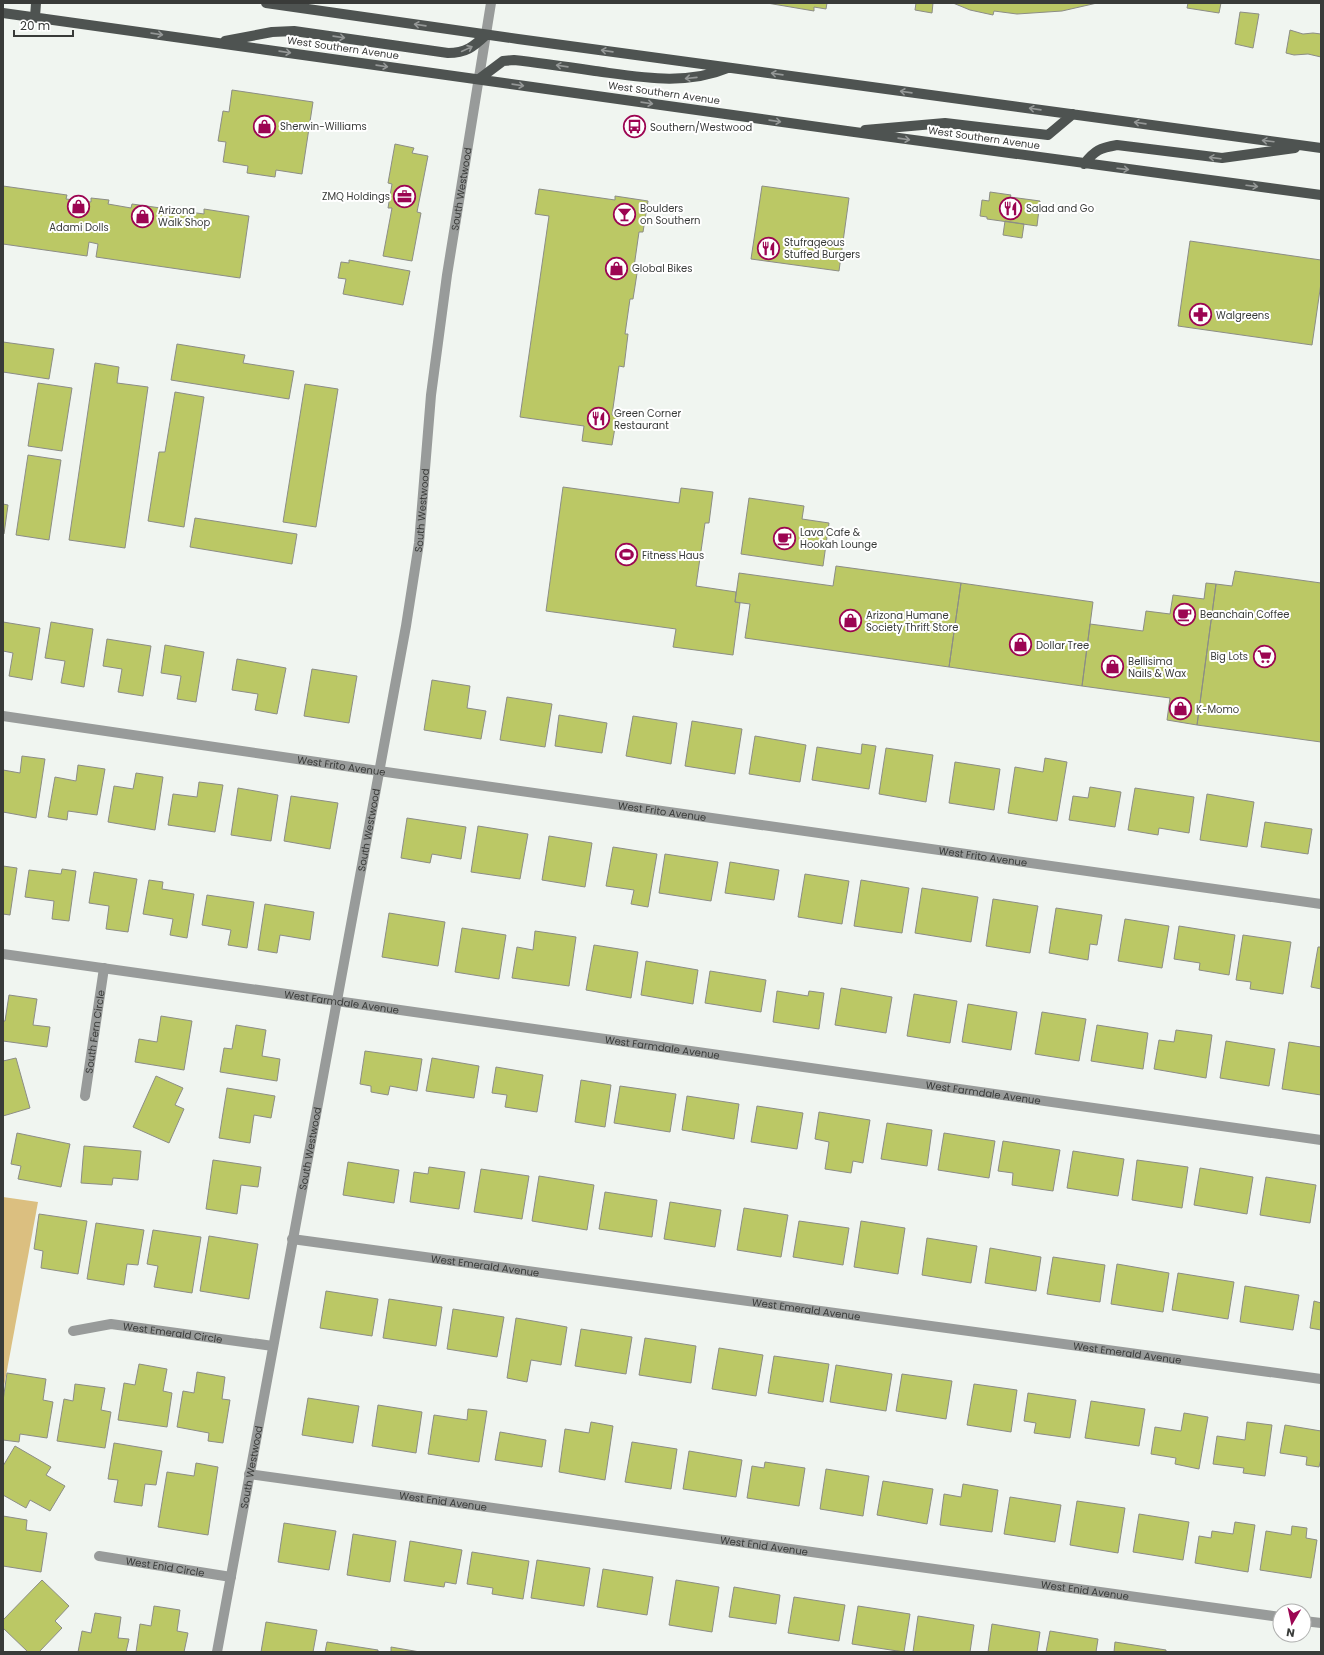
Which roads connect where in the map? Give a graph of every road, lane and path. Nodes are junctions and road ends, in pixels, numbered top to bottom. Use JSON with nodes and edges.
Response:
{"nodes":[{"id":1,"x":36,"y":3,"type":"edge"},
{"id":2,"x":266,"y":3,"type":"edge"},
{"id":3,"x":491,"y":3,"type":"edge"},
{"id":4,"x":3,"y":12,"type":"edge"},
{"id":5,"x":35,"y":17,"type":"junction"},
{"id":6,"x":486,"y":35,"type":"junction"},
{"id":7,"x":218,"y":43,"type":"junction"},
{"id":8,"x":728,"y":67,"type":"junction"},
{"id":9,"x":479,"y":79,"type":"junction"},
{"id":10,"x":1073,"y":114,"type":"junction"},
{"id":11,"x":847,"y":131,"type":"junction"},
{"id":12,"x":1309,"y":146,"type":"junction"},
{"id":13,"x":1321,"y":148,"type":"edge"},
{"id":14,"x":1084,"y":164,"type":"junction"},
{"id":15,"x":1321,"y":195,"type":"edge"},
{"id":16,"x":3,"y":716,"type":"edge"},
{"id":17,"x":378,"y":771,"type":"junction"},
{"id":18,"x":1321,"y":904,"type":"edge"},
{"id":19,"x":3,"y":954,"type":"edge"},
{"id":20,"x":104,"y":968,"type":"junction"},
{"id":21,"x":336,"y":1001,"type":"junction"},
{"id":22,"x":85,"y":1096,"type":"dead end"},
{"id":23,"x":1321,"y":1140,"type":"edge"},
{"id":24,"x":292,"y":1239,"type":"junction"},
{"id":25,"x":72,"y":1331,"type":"dead end"},
{"id":26,"x":273,"y":1346,"type":"junction"},
{"id":27,"x":1321,"y":1378,"type":"edge"},
{"id":28,"x":249,"y":1474,"type":"junction"},
{"id":29,"x":99,"y":1556,"type":"dead end"},
{"id":30,"x":230,"y":1577,"type":"junction"},
{"id":31,"x":1272,"y":1616,"type":"edge"},
{"id":32,"x":217,"y":1652,"type":"edge"}],
"edges":[{"from":1,"to":5,"type":"main road"},
{"from":6,"to":2,"type":"main road","one_way":true},
{"from":3,"to":6,"type":"street","name":"South Westwood"},
{"from":4,"to":5,"type":"main road","name":"West Southern Avenue"},
{"from":5,"to":7,"type":"main road","name":"West Southern Avenue","one_way":true},
{"from":7,"to":6,"type":"main road","one_way":true},
{"from":8,"to":6,"type":"main road","one_way":true},
{"from":6,"to":9,"type":"street","name":"South Westwood"},
{"from":7,"to":9,"type":"main road","name":"West Southern Avenue","one_way":true},
{"from":8,"to":9,"type":"main road","one_way":true},
{"from":10,"to":8,"type":"main road","one_way":true},
{"from":9,"to":11,"type":"main road","name":"West Southern Avenue","one_way":true},
{"from":9,"to":17,"type":"street","name":"South Westwood"},
{"from":10,"to":11,"type":"main road"},
{"from":12,"to":10,"type":"main road","one_way":true},
{"from":11,"to":14,"type":"main road","name":"West Southern Avenue","one_way":true},
{"from":12,"to":13,"type":"main road"},
{"from":12,"to":14,"type":"main road","one_way":true},
{"from":14,"to":15,"type":"main road","name":"West Southern Avenue","one_way":true},
{"from":16,"to":17,"type":"street","name":"West Frito Avenue"},
{"from":17,"to":18,"type":"street","name":"West Frito Avenue"},
{"from":17,"to":21,"type":"street","name":"South Westwood"},
{"from":19,"to":20,"type":"street","name":"West Farmdale Avenue"},
{"from":20,"to":21,"type":"street","name":"West Farmdale Avenue"},
{"from":20,"to":22,"type":"street","name":"South Fern Circle"},
{"from":21,"to":23,"type":"street","name":"West Farmdale Avenue"},
{"from":21,"to":24,"type":"street","name":"South Westwood"},
{"from":24,"to":26,"type":"street","name":"South Westwood"},
{"from":24,"to":27,"type":"street","name":"West Emerald Avenue"},
{"from":25,"to":26,"type":"street","name":"West Emerald Circle"},
{"from":26,"to":28,"type":"street","name":"South Westwood"},
{"from":28,"to":30,"type":"street","name":"South Westwood"},
{"from":28,"to":31,"type":"street","name":"West Enid Avenue"},
{"from":29,"to":30,"type":"street","name":"West Enid Circle"},
{"from":30,"to":32,"type":"street","name":"South Westwood"}]}
